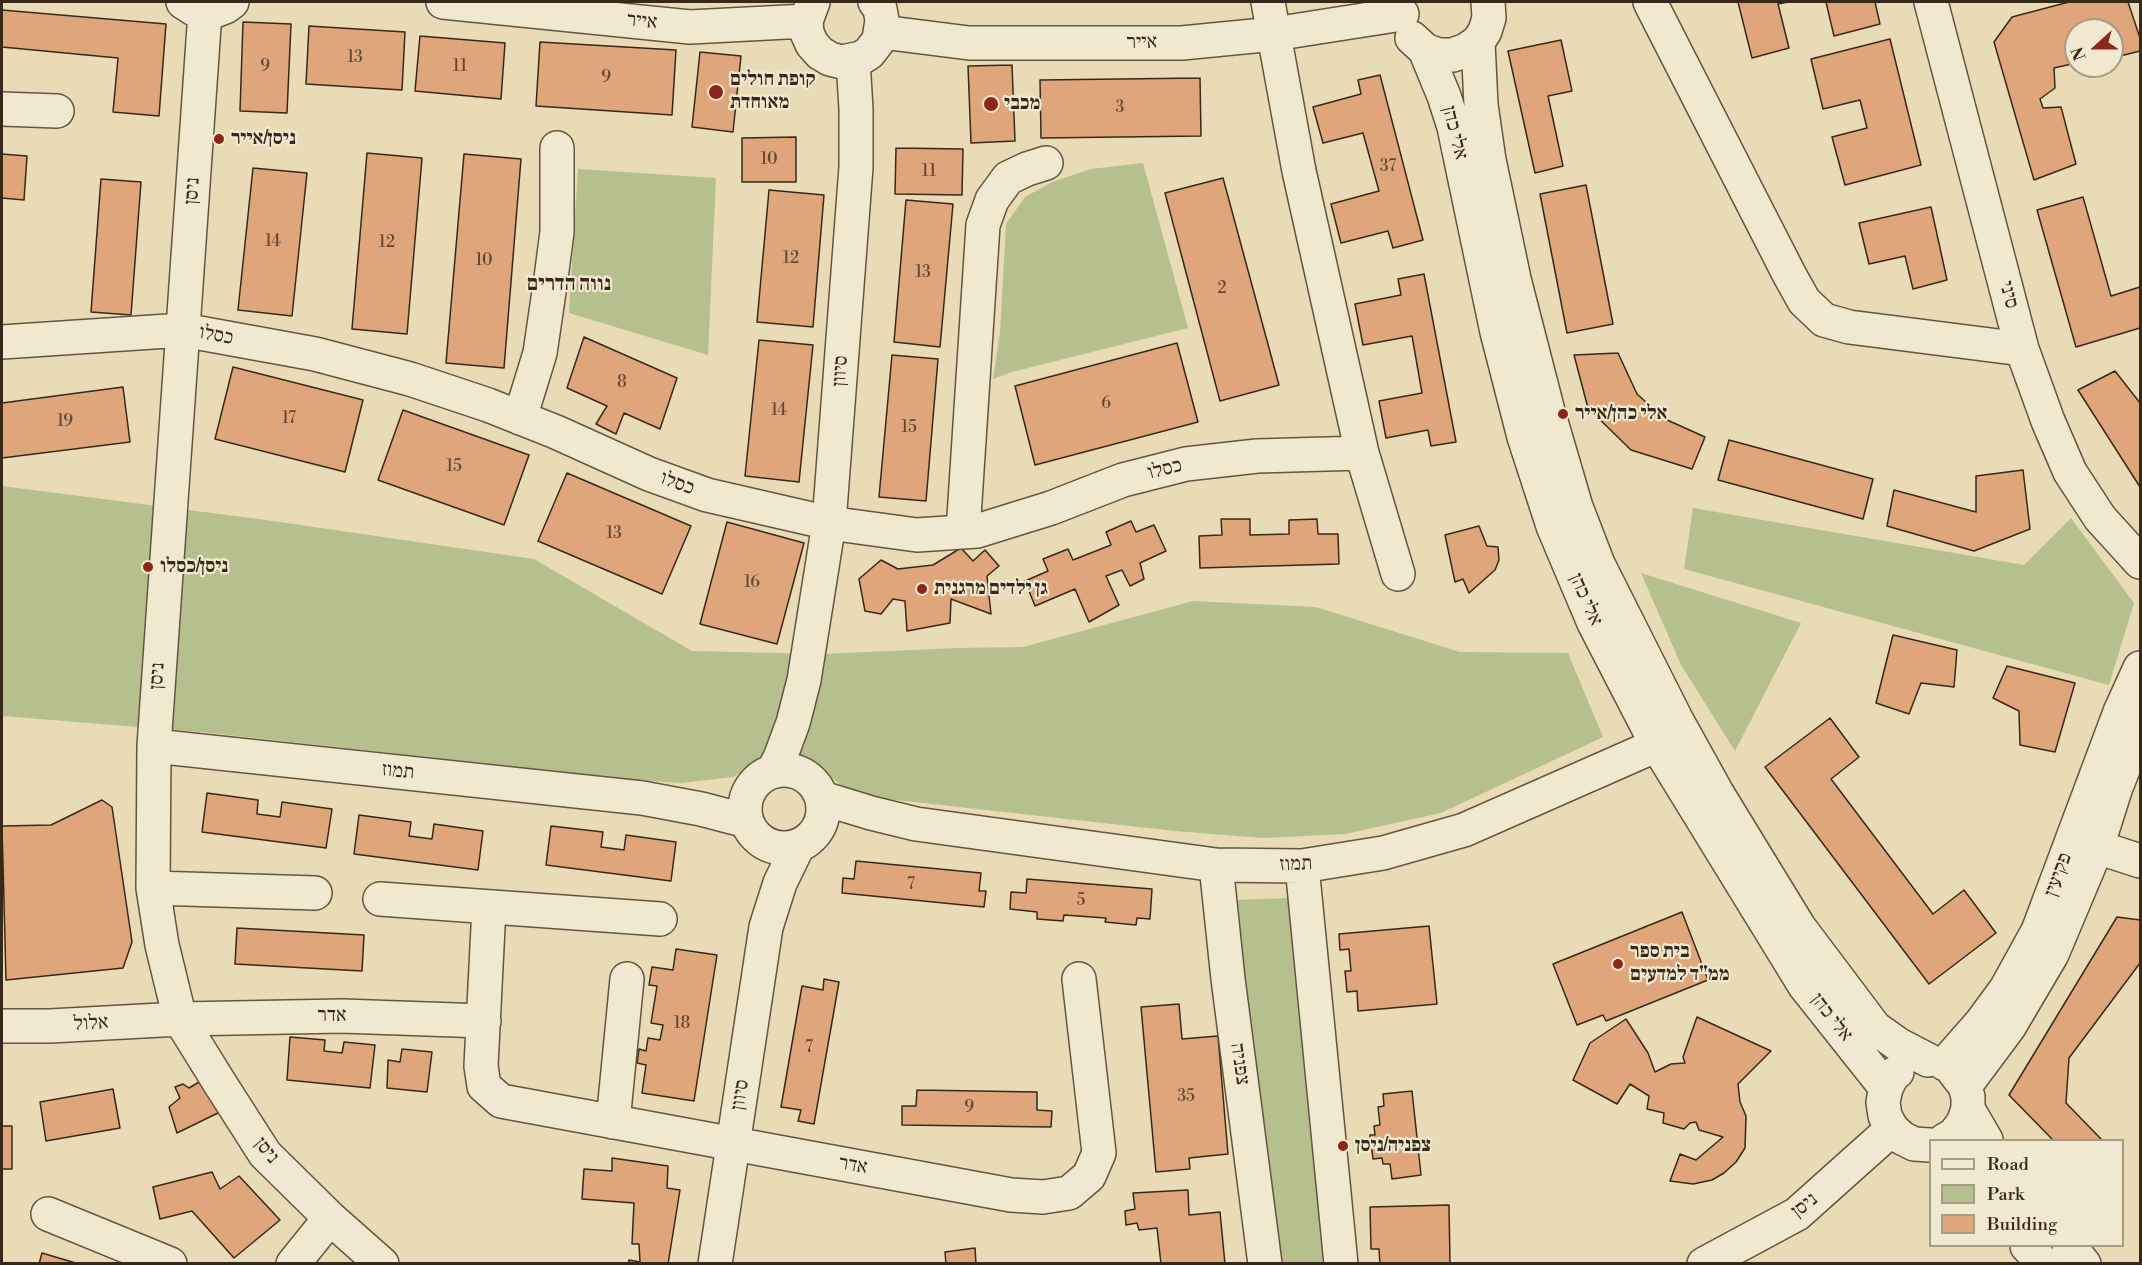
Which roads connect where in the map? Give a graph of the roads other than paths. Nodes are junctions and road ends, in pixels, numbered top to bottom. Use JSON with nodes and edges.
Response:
{"nodes":[{"id":1,"x":443,"y":2,"type":"edge"},
{"id":2,"x":1268,"y":2,"type":"edge"},
{"id":3,"x":1650,"y":2,"type":"edge"},
{"id":4,"x":1931,"y":2,"type":"edge"},
{"id":5,"x":1492,"y":3,"type":"edge"},
{"id":6,"x":206,"y":5,"type":"edge"},
{"id":7,"x":1402,"y":8,"type":"edge"},
{"id":8,"x":810,"y":11,"type":"edge"},
{"id":9,"x":878,"y":17,"type":"edge"},
{"id":10,"x":1275,"y":34,"type":"junction"},
{"id":11,"x":1478,"y":42,"type":"junction"},
{"id":12,"x":1425,"y":50,"type":"junction"},
{"id":13,"x":853,"y":60,"type":"junction"},
{"id":14,"x":2,"y":109,"type":"edge"},
{"id":15,"x":57,"y":111,"type":"dead end"},
{"id":16,"x":557,"y":148,"type":"dead end"},
{"id":17,"x":1046,"y":163,"type":"dead end"},
{"id":18,"x":183,"y":330,"type":"junction"},
{"id":19,"x":2,"y":342,"type":"edge"},
{"id":20,"x":2022,"y":349,"type":"junction"},
{"id":21,"x":520,"y":418,"type":"junction"},
{"id":22,"x":1362,"y":453,"type":"junction"},
{"id":23,"x":829,"y":523,"type":"junction"},
{"id":24,"x":963,"y":532,"type":"junction"},
{"id":25,"x":2140,"y":562,"type":"edge"},
{"id":26,"x":1398,"y":574,"type":"dead end"},
{"id":27,"x":2140,"y":668,"type":"edge"},
{"id":28,"x":804,"y":680,"type":"junction"},
{"id":29,"x":2140,"y":726,"type":"edge"},
{"id":30,"x":1657,"y":745,"type":"junction"},
{"id":31,"x":154,"y":746,"type":"junction"},
{"id":32,"x":814,"y":787,"type":"junction"},
{"id":33,"x":758,"y":806,"type":"junction"},
{"id":34,"x":916,"y":824,"type":"junction"},
{"id":35,"x":808,"y":838,"type":"junction"},
{"id":36,"x":2097,"y":847,"type":"junction"},
{"id":37,"x":2140,"y":861,"type":"edge"},
{"id":38,"x":1216,"y":865,"type":"junction"},
{"id":39,"x":1302,"y":866,"type":"junction"},
{"id":40,"x":153,"y":888,"type":"junction"},
{"id":41,"x":315,"y":893,"type":"dead end"},
{"id":42,"x":380,"y":899,"type":"dead end"},
{"id":43,"x":489,"y":907,"type":"junction"},
{"id":44,"x":660,"y":919,"type":"dead end"},
{"id":45,"x":766,"y":927,"type":"junction"},
{"id":46,"x":627,"y":979,"type":"dead end"},
{"id":47,"x":1079,"y":979,"type":"dead end"},
{"id":48,"x":180,"y":1019,"type":"junction"},
{"id":49,"x":484,"y":1022,"type":"junction"},
{"id":50,"x":2,"y":1026,"type":"edge"},
{"id":51,"x":1952,"y":1080,"type":"junction"},
{"id":52,"x":1886,"y":1088,"type":"junction"},
{"id":53,"x":612,"y":1122,"type":"junction"},
{"id":54,"x":1892,"y":1129,"type":"junction"},
{"id":55,"x":1946,"y":1139,"type":"edge"},
{"id":56,"x":1985,"y":1139,"type":"edge"},
{"id":57,"x":734,"y":1144,"type":"junction"},
{"id":58,"x":1929,"y":1145,"type":"edge"},
{"id":59,"x":48,"y":1214,"type":"dead end"},
{"id":60,"x":330,"y":1218,"type":"junction"},
{"id":61,"x":2029,"y":1247,"type":"edge"},
{"id":62,"x":2071,"y":1247,"type":"edge"},
{"id":63,"x":170,"y":1263,"type":"edge"},
{"id":64,"x":293,"y":1263,"type":"edge"},
{"id":65,"x":382,"y":1263,"type":"edge"},
{"id":66,"x":715,"y":1263,"type":"edge"},
{"id":67,"x":1265,"y":1263,"type":"edge"},
{"id":68,"x":1341,"y":1263,"type":"edge"},
{"id":69,"x":1704,"y":1263,"type":"edge"},
{"id":70,"x":2044,"y":1263,"type":"edge"},
{"id":71,"x":2084,"y":1263,"type":"edge"}],
"edges":[{"from":1,"to":8,"type":"street","name":"אייר"},
{"from":2,"to":10,"type":"street"},
{"from":3,"to":20,"type":"street"},
{"from":4,"to":20,"type":"street","name":"סיני"},
{"from":5,"to":11,"type":"street"},
{"from":6,"to":18,"type":"street","name":"ניסן"},
{"from":7,"to":10,"type":"street","name":"אייר"},
{"from":7,"to":12,"type":"street","name":"אלי כהן"},
{"from":8,"to":13,"type":"street"},
{"from":9,"to":10,"type":"street","name":"אייר"},
{"from":9,"to":13,"type":"street"},
{"from":10,"to":22,"type":"street"},
{"from":11,"to":12,"type":"street"},
{"from":11,"to":51,"type":"street","name":"אלי כהן"},
{"from":12,"to":30,"type":"street","name":"אלי כהן"},
{"from":13,"to":23,"type":"street","name":"סיוון"},
{"from":14,"to":15,"type":"street"},
{"from":16,"to":21,"type":"street"},
{"from":17,"to":24,"type":"street"},
{"from":18,"to":19,"type":"street","name":"כסלו"},
{"from":18,"to":21,"type":"street","name":"כסלו"},
{"from":18,"to":31,"type":"street","name":"ניסן"},
{"from":20,"to":25,"type":"street","name":"סיני"},
{"from":21,"to":23,"type":"street","name":"כסלו"},
{"from":22,"to":24,"type":"street","name":"כסלו"},
{"from":22,"to":26,"type":"street"},
{"from":23,"to":24,"type":"street","name":"כסלו"},
{"from":23,"to":28,"type":"street","name":"סיוון"},
{"from":27,"to":51,"type":"street","name":"פקיעין"},
{"from":28,"to":32,"type":"street","name":"סיוון"},
{"from":28,"to":33,"type":"street","name":"סיוון"},
{"from":29,"to":36,"type":"street","name":"פקיעין"},
{"from":30,"to":39,"type":"street","name":"תמוז"},
{"from":30,"to":52,"type":"street","name":"אלי כהן"},
{"from":31,"to":33,"type":"street","name":"תמוז"},
{"from":31,"to":40,"type":"street","name":"ניסן"},
{"from":32,"to":33,"type":"street"},
{"from":32,"to":34,"type":"street","name":"תמוז"},
{"from":32,"to":35,"type":"street"},
{"from":33,"to":35,"type":"street"},
{"from":33,"to":45,"type":"street","name":"סיוון"},
{"from":34,"to":35,"type":"street","name":"תמוז"},
{"from":34,"to":38,"type":"street","name":"תמוז"},
{"from":35,"to":45,"type":"street","name":"סיוון"},
{"from":36,"to":37,"type":"street"},
{"from":36,"to":51,"type":"street","name":"פקיעין"},
{"from":38,"to":39,"type":"street","name":"תמוז"},
{"from":38,"to":67,"type":"street","name":"צפניה"},
{"from":39,"to":68,"type":"street"},
{"from":40,"to":41,"type":"street"},
{"from":40,"to":48,"type":"street","name":"ניסן"},
{"from":42,"to":43,"type":"street"},
{"from":43,"to":44,"type":"street"},
{"from":43,"to":49,"type":"street","name":"אדר"},
{"from":45,"to":57,"type":"street","name":"סיוון"},
{"from":46,"to":53,"type":"street"},
{"from":47,"to":57,"type":"street","name":"אדר"},
{"from":48,"to":49,"type":"street","name":"אדר"},
{"from":48,"to":50,"type":"street","name":"אלול"},
{"from":48,"to":60,"type":"street","name":"ניסן"},
{"from":49,"to":53,"type":"street","name":"אדר"},
{"from":51,"to":52,"type":"street"},
{"from":51,"to":55,"type":"street"},
{"from":51,"to":56,"type":"street"},
{"from":52,"to":54,"type":"street"},
{"from":53,"to":57,"type":"street","name":"אדר"},
{"from":54,"to":58,"type":"street"},
{"from":54,"to":69,"type":"street","name":"ניסן"},
{"from":57,"to":66,"type":"street","name":"סיוון"},
{"from":59,"to":63,"type":"street"},
{"from":60,"to":64,"type":"street"},
{"from":60,"to":65,"type":"street","name":"ניסן"},
{"from":61,"to":70,"type":"street"},
{"from":62,"to":71,"type":"street"}]}
